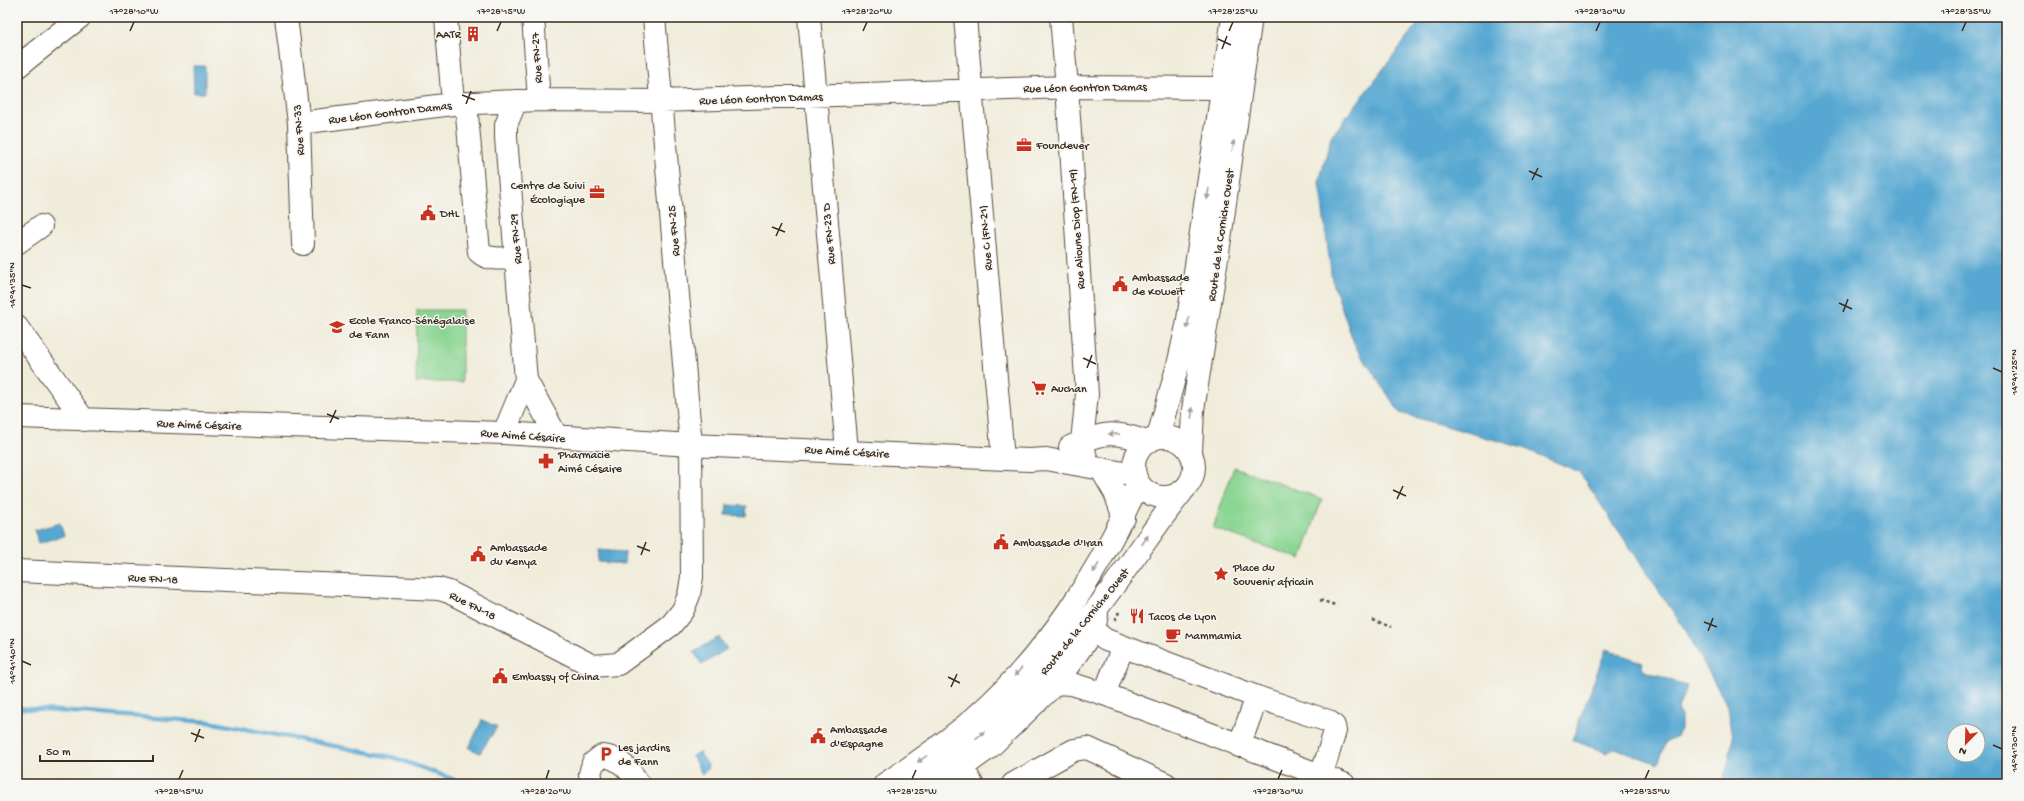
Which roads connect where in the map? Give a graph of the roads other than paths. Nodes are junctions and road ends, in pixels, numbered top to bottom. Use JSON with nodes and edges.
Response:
{"nodes":[{"id":1,"x":80,"y":17,"type":"edge"},
{"id":2,"x":286,"y":17,"type":"edge"},
{"id":3,"x":446,"y":17,"type":"edge"},
{"id":4,"x":533,"y":17,"type":"edge"},
{"id":5,"x":654,"y":17,"type":"edge"},
{"id":6,"x":809,"y":17,"type":"edge"},
{"id":7,"x":965,"y":17,"type":"edge"},
{"id":8,"x":1061,"y":17,"type":"edge"},
{"id":9,"x":1233,"y":17,"type":"edge"},
{"id":10,"x":1251,"y":17,"type":"edge"},
{"id":11,"x":17,"y":67,"type":"edge"},
{"id":12,"x":1067,"y":87,"type":"junction"},
{"id":13,"x":1224,"y":88,"type":"junction"},
{"id":14,"x":972,"y":89,"type":"junction"},
{"id":15,"x":816,"y":96,"type":"junction"},
{"id":16,"x":539,"y":100,"type":"junction"},
{"id":17,"x":516,"y":101,"type":"junction"},
{"id":18,"x":661,"y":101,"type":"junction"},
{"id":19,"x":460,"y":104,"type":"junction"},
{"id":20,"x":299,"y":124,"type":"junction"},
{"id":21,"x":41,"y":226,"type":"dead end"},
{"id":22,"x":17,"y":244,"type":"edge"},
{"id":23,"x":303,"y":244,"type":"dead end"},
{"id":24,"x":516,"y":258,"type":"junction"},
{"id":25,"x":17,"y":327,"type":"edge"},
{"id":26,"x":526,"y":380,"type":"junction"},
{"id":27,"x":17,"y":417,"type":"edge"},
{"id":28,"x":84,"y":420,"type":"junction"},
{"id":29,"x":504,"y":433,"type":"junction"},
{"id":30,"x":557,"y":437,"type":"junction"},
{"id":31,"x":1152,"y":439,"type":"junction"},
{"id":32,"x":1082,"y":441,"type":"junction"},
{"id":33,"x":691,"y":444,"type":"junction"},
{"id":34,"x":847,"y":451,"type":"junction"},
{"id":35,"x":1190,"y":452,"type":"junction"},
{"id":36,"x":1003,"y":459,"type":"junction"},
{"id":37,"x":1037,"y":459,"type":"junction"},
{"id":38,"x":1095,"y":467,"type":"junction"},
{"id":39,"x":1136,"y":479,"type":"junction"},
{"id":40,"x":1182,"y":492,"type":"junction"},
{"id":41,"x":1124,"y":518,"type":"junction"},
{"id":42,"x":17,"y":571,"type":"edge"},
{"id":43,"x":1097,"y":615,"type":"junction"},
{"id":44,"x":1123,"y":647,"type":"junction"},
{"id":45,"x":1056,"y":683,"type":"junction"},
{"id":46,"x":1104,"y":694,"type":"junction"},
{"id":47,"x":1257,"y":696,"type":"junction"},
{"id":48,"x":1239,"y":746,"type":"junction"},
{"id":49,"x":967,"y":775,"type":"edge"},
{"id":50,"x":1321,"y":777,"type":"junction"},
{"id":51,"x":593,"y":784,"type":"edge"},
{"id":52,"x":639,"y":784,"type":"edge"},
{"id":53,"x":885,"y":784,"type":"edge"},
{"id":54,"x":916,"y":784,"type":"edge"},
{"id":55,"x":939,"y":784,"type":"edge"},
{"id":56,"x":1013,"y":784,"type":"edge"},
{"id":57,"x":1166,"y":784,"type":"edge"},
{"id":58,"x":1344,"y":784,"type":"edge"}],
"edges":[{"from":1,"to":11,"type":"main road"},
{"from":2,"to":20,"type":"main road","name":"Rue FN-33"},
{"from":3,"to":19,"type":"main road"},
{"from":4,"to":16,"type":"main road","name":"Rue FN-27"},
{"from":5,"to":18,"type":"main road","name":"Rue FN-25"},
{"from":6,"to":15,"type":"main road","name":"Rue FN-23 D"},
{"from":7,"to":14,"type":"main road","name":"Rue C (FN-21)"},
{"from":8,"to":12,"type":"main road","name":"Rue Alioune Diop (FN-19)"},
{"from":9,"to":13,"type":"main road","name":"Route de la Corniche Ouest"},
{"from":35,"to":10,"type":"main road","name":"Route de la Corniche Ouest","one_way":true},
{"from":12,"to":13,"type":"main road","name":"Rue Léon Gontron Damas"},
{"from":12,"to":14,"type":"main road","name":"Rue Léon Gontron Damas"},
{"from":12,"to":32,"type":"main road","name":"Rue Alioune Diop (FN-19)"},
{"from":13,"to":31,"type":"main road","name":"Route de la Corniche Ouest","one_way":true},
{"from":14,"to":15,"type":"main road","name":"Rue Léon Gontron Damas"},
{"from":14,"to":36,"type":"main road","name":"Rue C (FN-21)"},
{"from":15,"to":18,"type":"main road","name":"Rue Léon Gontron Damas"},
{"from":15,"to":34,"type":"main road","name":"Rue FN-23 D"},
{"from":16,"to":17,"type":"main road","name":"Rue Léon Gontron Damas"},
{"from":16,"to":18,"type":"main road","name":"Rue Léon Gontron Damas"},
{"from":17,"to":19,"type":"main road","name":"Rue Léon Gontron Damas"},
{"from":17,"to":24,"type":"main road","name":"Rue FN-29"},
{"from":18,"to":33,"type":"main road","name":"Rue FN-25"},
{"from":19,"to":20,"type":"main road","name":"Rue Léon Gontron Damas"},
{"from":19,"to":24,"type":"main road"},
{"from":20,"to":23,"type":"main road","name":"Rue FN-33"},
{"from":21,"to":22,"type":"main road"},
{"from":24,"to":26,"type":"main road","name":"Rue FN-29"},
{"from":25,"to":28,"type":"main road"},
{"from":26,"to":29,"type":"main road"},
{"from":26,"to":30,"type":"main road"},
{"from":27,"to":28,"type":"main road","name":"Rue Aimé Césaire"},
{"from":28,"to":29,"type":"main road","name":"Rue Aimé Césaire"},
{"from":29,"to":30,"type":"main road","name":"Rue Aimé Césaire"},
{"from":30,"to":33,"type":"main road","name":"Rue Aimé Césaire"},
{"from":31,"to":32,"type":"main road","one_way":true},
{"from":31,"to":35,"type":"main road"},
{"from":31,"to":39,"type":"main road"},
{"from":32,"to":37,"type":"main road"},
{"from":32,"to":38,"type":"main road","name":"Rue Alioune Diop (FN-19)"},
{"from":33,"to":34,"type":"main road","name":"Rue Aimé Césaire"},
{"from":33,"to":42,"type":"main road","name":"Rue FN-18"},
{"from":34,"to":36,"type":"main road","name":"Rue Aimé Césaire"},
{"from":35,"to":40,"type":"main road"},
{"from":36,"to":37,"type":"main road","name":"Rue Aimé Césaire"},
{"from":37,"to":38,"type":"main road","name":"Rue Aimé Césaire"},
{"from":38,"to":39,"type":"main road","name":"Rue Aimé Césaire"},
{"from":38,"to":41,"type":"main road","name":"Rue Alioune Diop (FN-19)"},
{"from":39,"to":40,"type":"main road"},
{"from":39,"to":41,"type":"main road","name":"Route de la Corniche Ouest"},
{"from":43,"to":40,"type":"main road","name":"Route de la Corniche Ouest","one_way":true},
{"from":41,"to":53,"type":"main road","name":"Route de la Corniche Ouest","one_way":true},
{"from":43,"to":44,"type":"main road"},
{"from":43,"to":45,"type":"main road"},
{"from":54,"to":43,"type":"main road","name":"Route de la Corniche Ouest","one_way":true},
{"from":44,"to":46,"type":"main road"},
{"from":44,"to":47,"type":"main road"},
{"from":45,"to":46,"type":"main road"},
{"from":45,"to":49,"type":"main road"},
{"from":46,"to":48,"type":"main road"},
{"from":47,"to":48,"type":"main road"},
{"from":47,"to":50,"type":"main road"},
{"from":48,"to":50,"type":"main road"},
{"from":49,"to":55,"type":"main road"},
{"from":50,"to":58,"type":"main road"},
{"from":51,"to":52,"type":"main road"},
{"from":56,"to":57,"type":"main road"}]}
